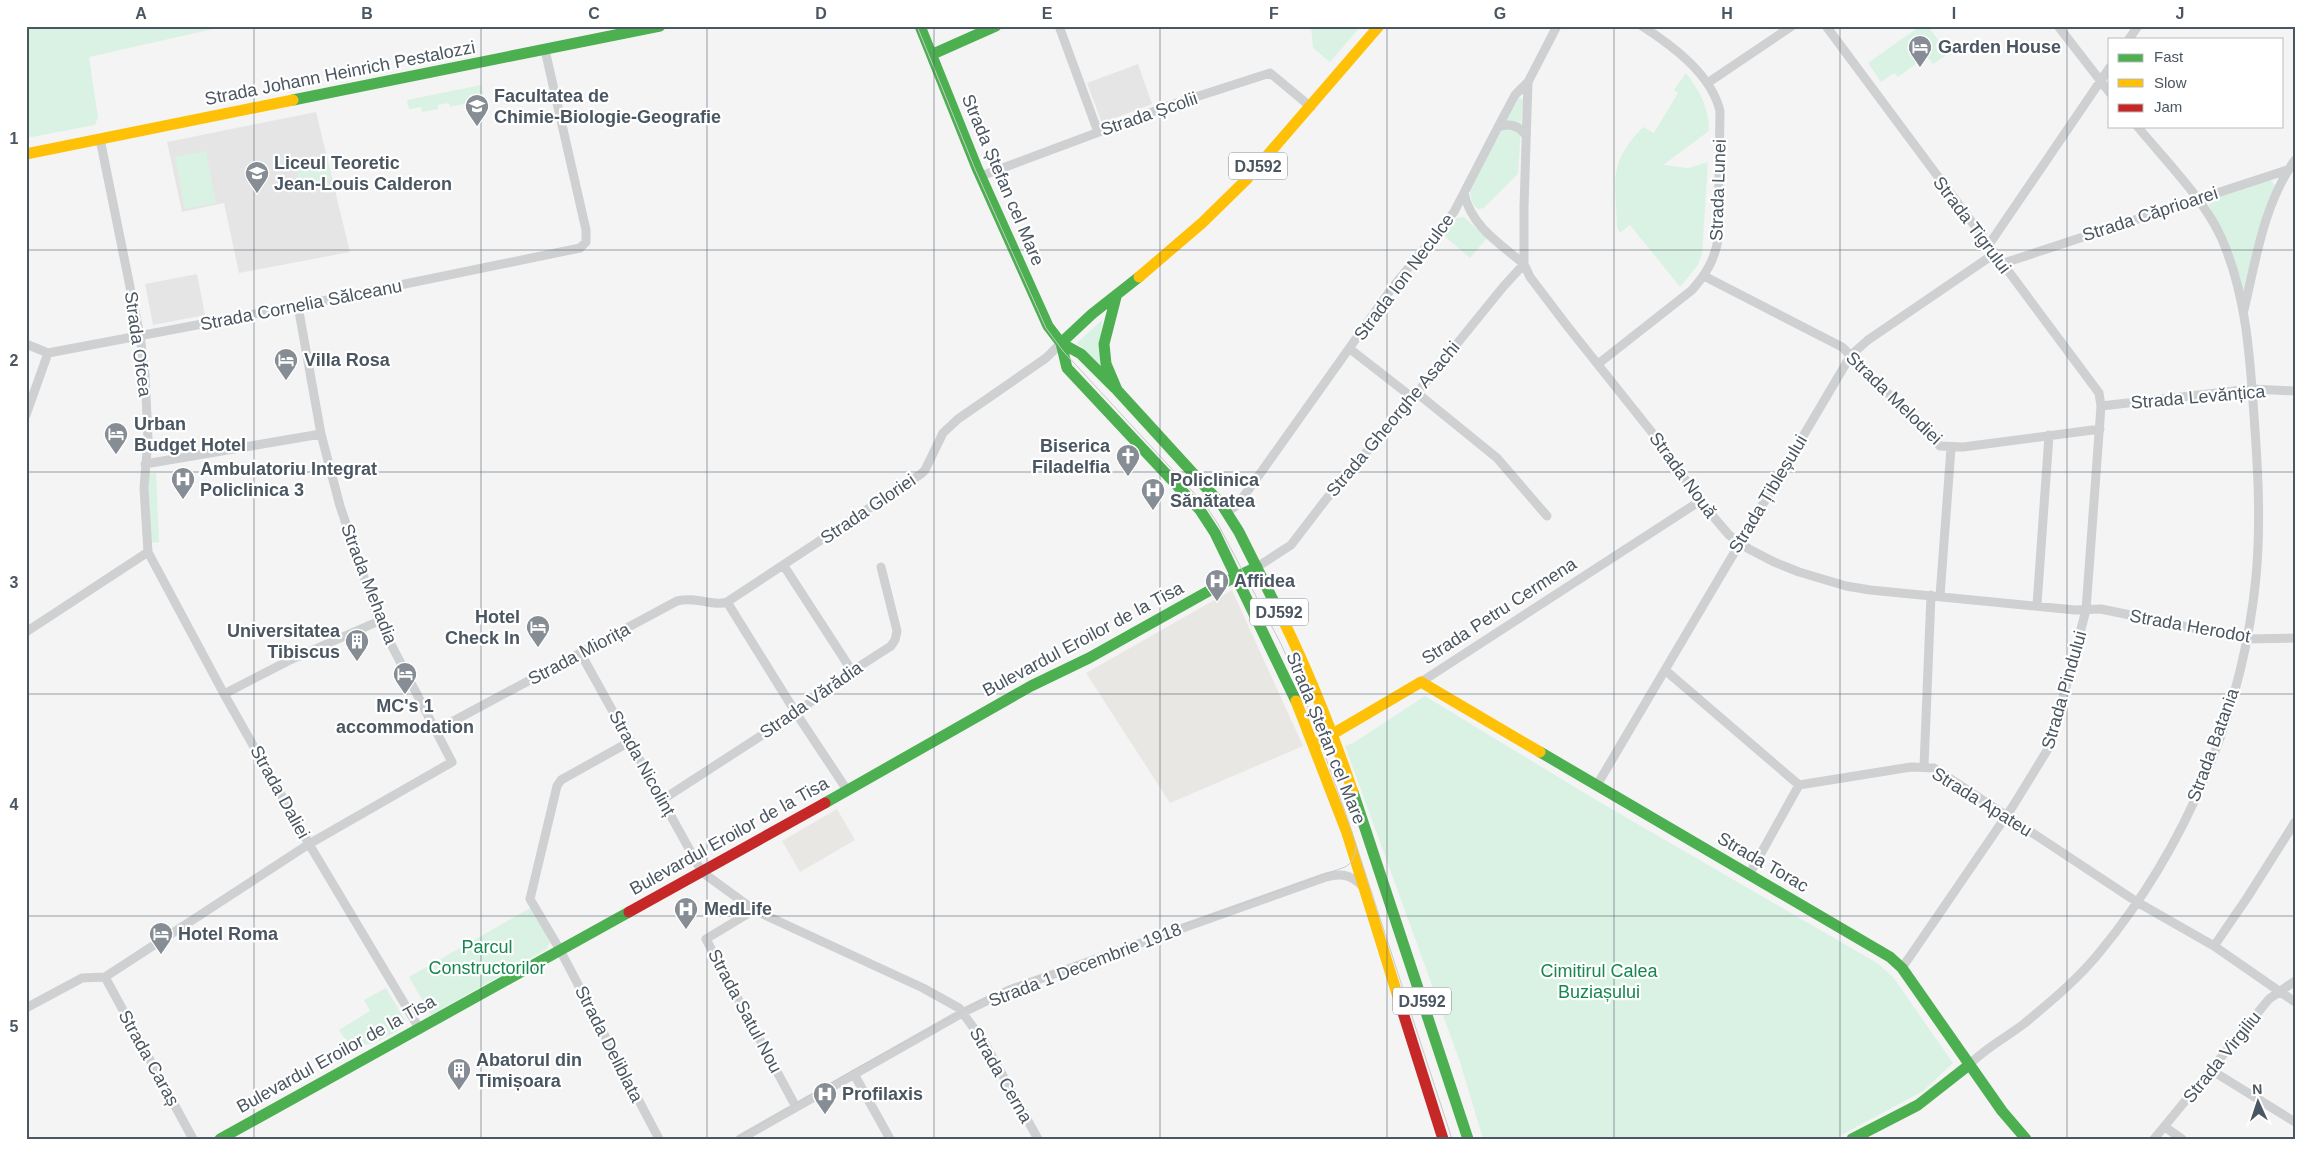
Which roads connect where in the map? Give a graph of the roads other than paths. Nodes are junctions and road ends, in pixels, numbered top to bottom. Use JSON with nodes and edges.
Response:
{"nodes":[{"id":1,"x":660,"y":26,"type":"edge"},
{"id":2,"x":920,"y":26,"type":"edge"},
{"id":3,"x":996,"y":26,"type":"edge"},
{"id":4,"x":1059,"y":26,"type":"edge"},
{"id":5,"x":1380,"y":26,"type":"edge"},
{"id":6,"x":1557,"y":26,"type":"edge"},
{"id":7,"x":1642,"y":26,"type":"edge"},
{"id":8,"x":1792,"y":26,"type":"edge"},
{"id":9,"x":1826,"y":26,"type":"edge"},
{"id":10,"x":2058,"y":26,"type":"edge"},
{"id":11,"x":2138,"y":26,"type":"edge"},
{"id":12,"x":2130,"y":38,"type":"edge"},
{"id":13,"x":546,"y":50,"type":"junction"},
{"id":14,"x":933,"y":54,"type":"junction"},
{"id":15,"x":2108,"y":70,"type":"edge"},
{"id":16,"x":2100,"y":81,"type":"junction"},
{"id":17,"x":1528,"y":82,"type":"junction"},
{"id":18,"x":1709,"y":82,"type":"junction"},
{"id":19,"x":2108,"y":91,"type":"edge"},
{"id":20,"x":1311,"y":107,"type":"junction"},
{"id":21,"x":1498,"y":127,"type":"junction"},
{"id":22,"x":2139,"y":128,"type":"edge"},
{"id":23,"x":1098,"y":132,"type":"junction"},
{"id":24,"x":1525,"y":134,"type":"junction"},
{"id":25,"x":100,"y":139,"type":"junction"},
{"id":26,"x":26,"y":154,"type":"edge"},
{"id":27,"x":2295,"y":160,"type":"edge"},
{"id":28,"x":2287,"y":170,"type":"junction"},
{"id":29,"x":981,"y":176,"type":"junction"},
{"id":30,"x":1464,"y":193,"type":"junction"},
{"id":31,"x":2196,"y":199,"type":"junction"},
{"id":32,"x":1454,"y":212,"type":"junction"},
{"id":33,"x":1471,"y":215,"type":"junction"},
{"id":34,"x":1988,"y":246,"type":"junction"},
{"id":35,"x":1994,"y":254,"type":"junction"},
{"id":36,"x":1524,"y":264,"type":"junction"},
{"id":37,"x":2001,"y":264,"type":"junction"},
{"id":38,"x":1704,"y":276,"type":"junction"},
{"id":39,"x":1116,"y":297,"type":"junction"},
{"id":40,"x":298,"y":306,"type":"junction"},
{"id":41,"x":2244,"y":311,"type":"junction"},
{"id":42,"x":140,"y":336,"type":"junction"},
{"id":43,"x":1060,"y":343,"type":"junction"},
{"id":44,"x":26,"y":344,"type":"edge"},
{"id":45,"x":1350,"y":349,"type":"junction"},
{"id":46,"x":48,"y":353,"type":"junction"},
{"id":47,"x":1850,"y":355,"type":"junction"},
{"id":48,"x":1598,"y":364,"type":"junction"},
{"id":49,"x":2252,"y":389,"type":"junction"},
{"id":50,"x":1117,"y":390,"type":"junction"},
{"id":51,"x":2295,"y":391,"type":"edge"},
{"id":52,"x":1415,"y":396,"type":"junction"},
{"id":53,"x":2101,"y":406,"type":"junction"},
{"id":54,"x":26,"y":415,"type":"edge"},
{"id":55,"x":2100,"y":429,"type":"junction"},
{"id":56,"x":321,"y":434,"type":"junction"},
{"id":57,"x":2049,"y":435,"type":"junction"},
{"id":58,"x":1951,"y":448,"type":"junction"},
{"id":59,"x":145,"y":464,"type":"junction"},
{"id":60,"x":1700,"y":501,"type":"junction"},
{"id":61,"x":1227,"y":512,"type":"junction"},
{"id":62,"x":1547,"y":516,"type":"dead end"},
{"id":63,"x":1739,"y":543,"type":"junction"},
{"id":64,"x":148,"y":552,"type":"junction"},
{"id":65,"x":784,"y":566,"type":"junction"},
{"id":66,"x":882,"y":567,"type":"dead end"},
{"id":67,"x":1257,"y":567,"type":"junction"},
{"id":68,"x":1236,"y":577,"type":"junction"},
{"id":69,"x":1930,"y":595,"type":"junction"},
{"id":70,"x":1940,"y":596,"type":"junction"},
{"id":71,"x":727,"y":602,"type":"junction"},
{"id":72,"x":2037,"y":605,"type":"junction"},
{"id":73,"x":2086,"y":610,"type":"junction"},
{"id":74,"x":379,"y":621,"type":"junction"},
{"id":75,"x":26,"y":632,"type":"edge"},
{"id":76,"x":2295,"y":638,"type":"edge"},
{"id":77,"x":2246,"y":639,"type":"junction"},
{"id":78,"x":581,"y":654,"type":"junction"},
{"id":79,"x":1665,"y":670,"type":"junction"},
{"id":80,"x":852,"y":671,"type":"junction"},
{"id":81,"x":1421,"y":682,"type":"junction"},
{"id":82,"x":224,"y":694,"type":"junction"},
{"id":83,"x":796,"y":713,"type":"junction"},
{"id":84,"x":435,"y":730,"type":"junction"},
{"id":85,"x":1333,"y":733,"type":"junction"},
{"id":86,"x":630,"y":741,"type":"junction"},
{"id":87,"x":1314,"y":745,"type":"junction"},
{"id":88,"x":1924,"y":766,"type":"junction"},
{"id":89,"x":1597,"y":785,"type":"junction"},
{"id":90,"x":1800,"y":785,"type":"junction"},
{"id":91,"x":846,"y":790,"type":"junction"},
{"id":92,"x":662,"y":800,"type":"junction"},
{"id":93,"x":2006,"y":816,"type":"junction"},
{"id":94,"x":2295,"y":822,"type":"edge"},
{"id":95,"x":309,"y":844,"type":"junction"},
{"id":96,"x":702,"y":872,"type":"junction"},
{"id":97,"x":1749,"y":875,"type":"junction"},
{"id":98,"x":1362,"y":886,"type":"junction"},
{"id":99,"x":2137,"y":902,"type":"junction"},
{"id":100,"x":754,"y":910,"type":"junction"},
{"id":101,"x":2214,"y":946,"type":"junction"},
{"id":102,"x":560,"y":950,"type":"junction"},
{"id":103,"x":1902,"y":968,"type":"junction"},
{"id":104,"x":105,"y":976,"type":"junction"},
{"id":105,"x":2295,"y":981,"type":"edge"},
{"id":106,"x":2278,"y":991,"type":"junction"},
{"id":107,"x":2295,"y":1002,"type":"edge"},
{"id":108,"x":26,"y":1008,"type":"edge"},
{"id":109,"x":964,"y":1012,"type":"junction"},
{"id":110,"x":419,"y":1028,"type":"junction"},
{"id":111,"x":1969,"y":1065,"type":"junction"},
{"id":112,"x":2210,"y":1070,"type":"junction"},
{"id":113,"x":854,"y":1074,"type":"junction"},
{"id":114,"x":796,"y":1107,"type":"junction"},
{"id":115,"x":2295,"y":1122,"type":"edge"},
{"id":116,"x":2165,"y":1127,"type":"junction"},
{"id":117,"x":193,"y":1139,"type":"edge"},
{"id":118,"x":220,"y":1139,"type":"edge"},
{"id":119,"x":658,"y":1139,"type":"edge"},
{"id":120,"x":740,"y":1139,"type":"edge"},
{"id":121,"x":890,"y":1139,"type":"edge"},
{"id":122,"x":1038,"y":1139,"type":"edge"},
{"id":123,"x":1444,"y":1139,"type":"edge"},
{"id":124,"x":1468,"y":1139,"type":"edge"},
{"id":125,"x":1852,"y":1139,"type":"edge"},
{"id":126,"x":2026,"y":1139,"type":"edge"},
{"id":127,"x":2154,"y":1139,"type":"edge"},
{"id":128,"x":2182,"y":1139,"type":"edge"}],
"edges":[{"from":1,"to":13,"type":"main road","name":"Strada Johann Heinrich Pestalozzi"},
{"from":2,"to":14,"type":"main road","name":"Strada Ștefan cel Mare"},
{"from":3,"to":14,"type":"main road"},
{"from":4,"to":23,"type":"street"},
{"from":5,"to":20,"type":"main road","number":"DJ592"},
{"from":6,"to":17,"type":"street","name":"Strada Ion Neculce"},
{"from":7,"to":18,"type":"street","name":"Strada Lunei"},
{"from":8,"to":18,"type":"street"},
{"from":9,"to":34,"type":"street","name":"Strada Tigrului"},
{"from":10,"to":16,"type":"street"},
{"from":11,"to":12,"type":"street"},
{"from":13,"to":25,"type":"main road","name":"Strada Johann Heinrich Pestalozzi"},
{"from":13,"to":40,"type":"street","name":"Strada Cornelia Sălceanu"},
{"from":14,"to":29,"type":"main road","name":"Strada Ștefan cel Mare"},
{"from":15,"to":16,"type":"street"},
{"from":16,"to":19,"type":"street"},
{"from":16,"to":34,"type":"street"},
{"from":17,"to":21,"type":"street","name":"Strada Ion Neculce"},
{"from":17,"to":24,"type":"street"},
{"from":18,"to":38,"type":"street","name":"Strada Lunei"},
{"from":20,"to":23,"type":"street","name":"Strada Școlii"},
{"from":20,"to":39,"type":"main road","number":"DJ592"},
{"from":21,"to":24,"type":"street"},
{"from":21,"to":30,"type":"street","name":"Strada Ion Neculce"},
{"from":22,"to":31,"type":"street","name":"Strada Batania"},
{"from":23,"to":29,"type":"street","name":"Strada Școlii"},
{"from":24,"to":36,"type":"street"},
{"from":25,"to":26,"type":"main road","name":"Strada Johann Heinrich Pestalozzi"},
{"from":25,"to":42,"type":"street","name":"Strada Ofcea"},
{"from":27,"to":28,"type":"street"},
{"from":28,"to":31,"type":"street","name":"Strada Căprioarei"},
{"from":28,"to":41,"type":"street","name":"Strada Batania"},
{"from":29,"to":43,"type":"main road","name":"Strada Ștefan cel Mare"},
{"from":30,"to":32,"type":"street","name":"Strada Ion Neculce"},
{"from":30,"to":33,"type":"street"},
{"from":31,"to":37,"type":"street","name":"Strada Căprioarei"},
{"from":31,"to":41,"type":"street","name":"Strada Batania"},
{"from":32,"to":33,"type":"street"},
{"from":32,"to":45,"type":"street","name":"Strada Ion Neculce"},
{"from":33,"to":36,"type":"street"},
{"from":34,"to":35,"type":"street","name":"Strada Tigrului"},
{"from":35,"to":37,"type":"street","name":"Strada Tigrului"},
{"from":35,"to":47,"type":"street","name":"Strada Țibleșului"},
{"from":36,"to":48,"type":"street","name":"Strada Nouă"},
{"from":36,"to":52,"type":"street","name":"Strada Gheorghe Asachi"},
{"from":37,"to":53,"type":"street","name":"Strada Tigrului"},
{"from":38,"to":47,"type":"street","name":"Strada Melodiei"},
{"from":38,"to":48,"type":"street","name":"Strada Lunei"},
{"from":39,"to":43,"type":"main road","number":"DJ592"},
{"from":39,"to":50,"type":"main road","number":"DJ592"},
{"from":40,"to":42,"type":"street","name":"Strada Cornelia Sălceanu"},
{"from":40,"to":56,"type":"street","name":"Strada Mehadia"},
{"from":41,"to":49,"type":"street","name":"Strada Batania"},
{"from":42,"to":46,"type":"street","name":"Strada Cornelia Sălceanu"},
{"from":42,"to":59,"type":"street","name":"Strada Ofcea"},
{"from":43,"to":50,"type":"main road","name":"Strada Ștefan cel Mare"},
{"from":43,"to":65,"type":"street","name":"Strada Gloriei"},
{"from":43,"to":68,"type":"main road","name":"Strada Ștefan cel Mare","number":"DJ592"},
{"from":44,"to":46,"type":"street"},
{"from":45,"to":52,"type":"street"},
{"from":45,"to":61,"type":"street","name":"Strada Ion Neculce"},
{"from":46,"to":54,"type":"street"},
{"from":47,"to":58,"type":"street","name":"Strada Melodiei"},
{"from":47,"to":63,"type":"street","name":"Strada Țibleșului"},
{"from":48,"to":60,"type":"street","name":"Strada Nouă"},
{"from":49,"to":51,"type":"street","name":"Strada Levănțica"},
{"from":49,"to":53,"type":"street","name":"Strada Levănțica"},
{"from":49,"to":77,"type":"street","name":"Strada Batania"},
{"from":50,"to":61,"type":"main road","name":"Strada Ștefan cel Mare","number":"DJ592"},
{"from":52,"to":62,"type":"street"},
{"from":52,"to":67,"type":"street","name":"Strada Gheorghe Asachi"},
{"from":53,"to":55,"type":"street","name":"Strada Tigrului"},
{"from":55,"to":57,"type":"street","name":"Strada Melodiei"},
{"from":55,"to":73,"type":"street","name":"Strada Pindului"},
{"from":56,"to":59,"type":"street"},
{"from":56,"to":74,"type":"street","name":"Strada Mehadia"},
{"from":57,"to":58,"type":"street","name":"Strada Melodiei"},
{"from":57,"to":72,"type":"street"},
{"from":58,"to":70,"type":"street"},
{"from":59,"to":64,"type":"street","name":"Strada Ofcea"},
{"from":60,"to":63,"type":"street","name":"Strada Nouă"},
{"from":60,"to":81,"type":"street","name":"Strada Petru Cermena"},
{"from":61,"to":67,"type":"main road","name":"Strada Ștefan cel Mare","number":"DJ592"},
{"from":63,"to":69,"type":"street","name":"Strada Nouă"},
{"from":63,"to":79,"type":"street","name":"Strada Țibleșului"},
{"from":64,"to":75,"type":"street"},
{"from":64,"to":82,"type":"street","name":"Strada Daliei"},
{"from":65,"to":71,"type":"street","name":"Strada Gloriei"},
{"from":65,"to":80,"type":"street"},
{"from":66,"to":80,"type":"street","name":"Strada Vărădia"},
{"from":67,"to":68,"type":"main road","name":"Bulevardul Eroilor de la Tisa"},
{"from":67,"to":85,"type":"main road","name":"Strada Ștefan cel Mare","number":"DJ592"},
{"from":68,"to":87,"type":"main road","name":"Strada Ștefan cel Mare","number":"DJ592"},
{"from":68,"to":91,"type":"main road","name":"Bulevardul Eroilor de la Tisa"},
{"from":69,"to":70,"type":"street","name":"Strada Nouă"},
{"from":69,"to":88,"type":"street"},
{"from":70,"to":72,"type":"street","name":"Strada Nouă"},
{"from":71,"to":78,"type":"street","name":"Strada Miorița"},
{"from":71,"to":83,"type":"street"},
{"from":72,"to":73,"type":"street","name":"Strada Nouă"},
{"from":73,"to":77,"type":"street","name":"Strada Herodot"},
{"from":73,"to":93,"type":"street","name":"Strada Pindului"},
{"from":74,"to":82,"type":"street"},
{"from":74,"to":84,"type":"street","name":"Strada Mehadia"},
{"from":76,"to":77,"type":"street","name":"Strada Herodot"},
{"from":77,"to":99,"type":"street","name":"Strada Batania"},
{"from":78,"to":84,"type":"street","name":"Strada Miorița"},
{"from":78,"to":86,"type":"street","name":"Strada Nicolinț"},
{"from":79,"to":89,"type":"street","name":"Strada Țibleșului"},
{"from":79,"to":90,"type":"street"},
{"from":80,"to":83,"type":"street","name":"Strada Vărădia"},
{"from":81,"to":85,"type":"main road","name":"Strada Petru Cermena"},
{"from":81,"to":89,"type":"main road","name":"Strada Torac"},
{"from":82,"to":95,"type":"street","name":"Strada Daliei"},
{"from":83,"to":91,"type":"street"},
{"from":83,"to":92,"type":"street","name":"Strada Vărădia"},
{"from":84,"to":95,"type":"street","name":"Strada Mehadia"},
{"from":85,"to":87,"type":"main road","name":"Strada Petru Cermena"},
{"from":85,"to":124,"type":"main road","name":"Strada Ștefan cel Mare","number":"DJ592"},
{"from":86,"to":92,"type":"street","name":"Strada Nicolinț"},
{"from":86,"to":102,"type":"street","name":"Strada Deliblata"},
{"from":87,"to":98,"type":"main road","name":"Strada Ștefan cel Mare","number":"DJ592"},
{"from":88,"to":90,"type":"street","name":"Strada Apateu"},
{"from":88,"to":93,"type":"street","name":"Strada Apateu"},
{"from":89,"to":97,"type":"main road","name":"Strada Torac"},
{"from":90,"to":97,"type":"street"},
{"from":91,"to":96,"type":"main road","name":"Bulevardul Eroilor de la Tisa"},
{"from":92,"to":96,"type":"street","name":"Strada Nicolinț"},
{"from":93,"to":99,"type":"street","name":"Strada Apateu"},
{"from":93,"to":103,"type":"street","name":"Strada Pindului"},
{"from":94,"to":101,"type":"street"},
{"from":95,"to":104,"type":"street"},
{"from":95,"to":110,"type":"street","name":"Strada Daliei"},
{"from":96,"to":100,"type":"street"},
{"from":96,"to":102,"type":"main road","name":"Bulevardul Eroilor de la Tisa"},
{"from":97,"to":103,"type":"main road","name":"Strada Torac"},
{"from":98,"to":109,"type":"street","name":"Strada 1 Decembrie 1918"},
{"from":98,"to":123,"type":"main road","number":"DJ592"},
{"from":99,"to":101,"type":"street","name":"Strada Apateu"},
{"from":99,"to":111,"type":"street","name":"Strada Batania"},
{"from":100,"to":109,"type":"street"},
{"from":100,"to":114,"type":"street","name":"Strada Satul Nou"},
{"from":101,"to":106,"type":"street","name":"Strada Apateu"},
{"from":102,"to":110,"type":"main road","name":"Bulevardul Eroilor de la Tisa"},
{"from":102,"to":119,"type":"street","name":"Strada Deliblata"},
{"from":103,"to":111,"type":"main road","name":"Strada Torac"},
{"from":104,"to":108,"type":"street"},
{"from":104,"to":117,"type":"street","name":"Strada Caraș"},
{"from":105,"to":106,"type":"street","name":"Strada Virgiliu"},
{"from":106,"to":107,"type":"street","name":"Strada Apateu"},
{"from":106,"to":112,"type":"street","name":"Strada Virgiliu"},
{"from":109,"to":113,"type":"street","name":"Strada 1 Decembrie 1918"},
{"from":109,"to":122,"type":"street","name":"Strada Cerna"},
{"from":110,"to":118,"type":"main road","name":"Bulevardul Eroilor de la Tisa"},
{"from":111,"to":125,"type":"main road"},
{"from":111,"to":126,"type":"main road","name":"Strada Torac"},
{"from":112,"to":115,"type":"street"},
{"from":112,"to":116,"type":"street","name":"Strada Virgiliu"},
{"from":113,"to":114,"type":"street","name":"Strada 1 Decembrie 1918"},
{"from":113,"to":121,"type":"street"},
{"from":114,"to":120,"type":"street","name":"Strada 1 Decembrie 1918"},
{"from":116,"to":127,"type":"street","name":"Strada Virgiliu"},
{"from":116,"to":128,"type":"street"}]}
